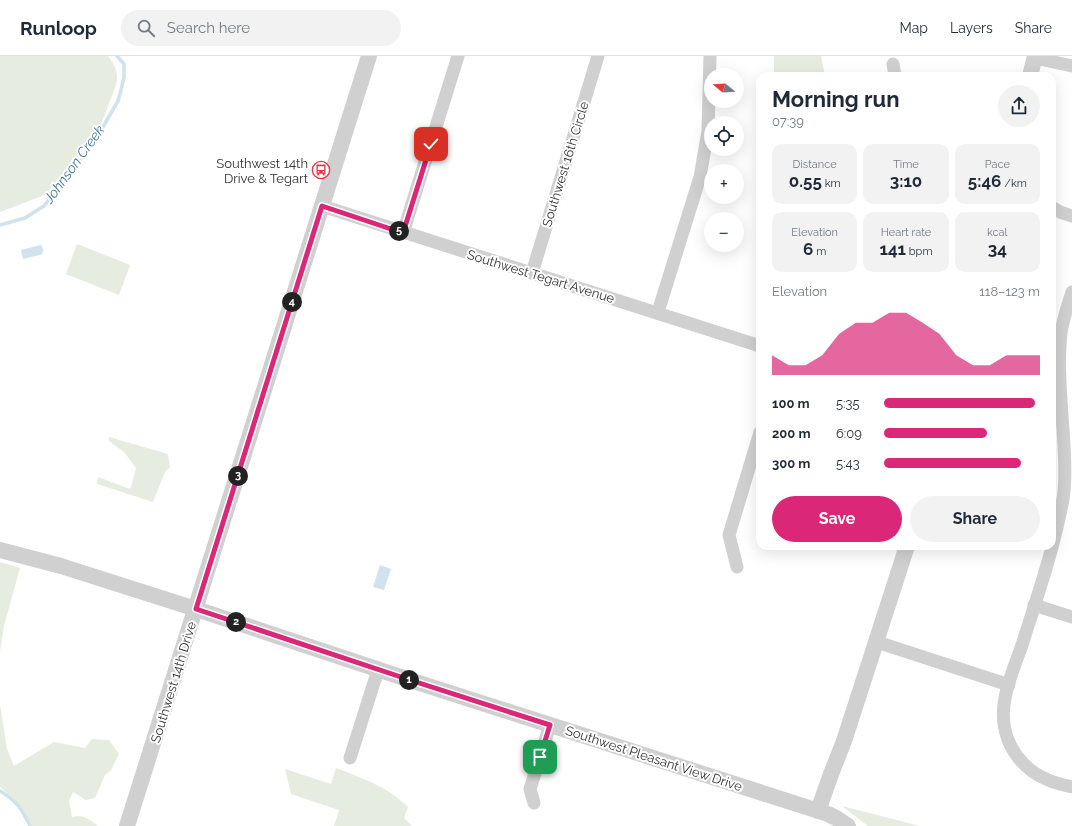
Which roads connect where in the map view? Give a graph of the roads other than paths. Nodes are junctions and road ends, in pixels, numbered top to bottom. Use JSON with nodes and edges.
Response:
{"nodes":[{"id":1,"x":369,"y":56,"type":"edge"},
{"id":2,"x":458,"y":56,"type":"edge"},
{"id":3,"x":598,"y":56,"type":"edge"},
{"id":4,"x":710,"y":56,"type":"edge"},
{"id":5,"x":1035,"y":57,"type":"edge"},
{"id":6,"x":1072,"y":66,"type":"edge"},
{"id":7,"x":1031,"y":72,"type":"edge"},
{"id":8,"x":322,"y":206,"type":"junction"},
{"id":9,"x":1056,"y":209,"type":"edge"},
{"id":10,"x":1072,"y":216,"type":"edge"},
{"id":11,"x":403,"y":233,"type":"junction"},
{"id":12,"x":532,"y":273,"type":"junction"},
{"id":13,"x":1072,"y":292,"type":"edge"},
{"id":14,"x":658,"y":312,"type":"junction"},
{"id":15,"x":1067,"y":333,"type":"edge"},
{"id":16,"x":756,"y":345,"type":"edge"},
{"id":17,"x":756,"y":445,"type":"edge"},
{"id":18,"x":1069,"y":467,"type":"edge"},
{"id":19,"x":1056,"y":533,"type":"edge"},
{"id":20,"x":0,"y":550,"type":"edge"},
{"id":21,"x":906,"y":550,"type":"edge"},
{"id":22,"x":1051,"y":550,"type":"edge"},
{"id":23,"x":736,"y":567,"type":"dead end"},
{"id":24,"x":1034,"y":605,"type":"junction"},
{"id":25,"x":196,"y":609,"type":"junction"},
{"id":26,"x":1072,"y":617,"type":"edge"},
{"id":27,"x":877,"y":642,"type":"junction"},
{"id":28,"x":378,"y":670,"type":"junction"},
{"id":29,"x":1009,"y":685,"type":"junction"},
{"id":30,"x":550,"y":725,"type":"junction"},
{"id":31,"x":350,"y":758,"type":"dead end"},
{"id":32,"x":1072,"y":787,"type":"edge"},
{"id":33,"x":534,"y":803,"type":"dead end"},
{"id":34,"x":823,"y":812,"type":"junction"},
{"id":35,"x":126,"y":826,"type":"edge"},
{"id":36,"x":848,"y":826,"type":"edge"}],
"edges":[{"from":1,"to":8,"type":"street","name":"Southwest 14th Drive"},
{"from":2,"to":11,"type":"street"},
{"from":3,"to":12,"type":"street","name":"Southwest 16th Circle"},
{"from":4,"to":14,"type":"street"},
{"from":5,"to":6,"type":"street"},
{"from":5,"to":7,"type":"street"},
{"from":8,"to":11,"type":"street","name":"Southwest Tegart Avenue"},
{"from":8,"to":25,"type":"street","name":"Southwest 14th Drive"},
{"from":9,"to":10,"type":"street"},
{"from":11,"to":12,"type":"street","name":"Southwest Tegart Avenue"},
{"from":12,"to":14,"type":"street","name":"Southwest Tegart Avenue"},
{"from":13,"to":15,"type":"street"},
{"from":14,"to":16,"type":"street","name":"Southwest Tegart Avenue"},
{"from":15,"to":18,"type":"street"},
{"from":17,"to":23,"type":"street"},
{"from":18,"to":19,"type":"street"},
{"from":20,"to":25,"type":"street","name":"Southwest Pleasant View Drive"},
{"from":21,"to":27,"type":"street"},
{"from":22,"to":24,"type":"street"},
{"from":24,"to":26,"type":"street"},
{"from":24,"to":29,"type":"street"},
{"from":25,"to":28,"type":"street","name":"Southwest Pleasant View Drive"},
{"from":25,"to":35,"type":"street","name":"Southwest 14th Drive"},
{"from":27,"to":29,"type":"street"},
{"from":27,"to":34,"type":"street"},
{"from":28,"to":30,"type":"street","name":"Southwest Pleasant View Drive"},
{"from":28,"to":31,"type":"street"},
{"from":29,"to":32,"type":"street"},
{"from":30,"to":33,"type":"street"},
{"from":30,"to":34,"type":"street","name":"Southwest Pleasant View Drive"},
{"from":34,"to":36,"type":"street","name":"Southwest Pleasant View Drive"}]}
